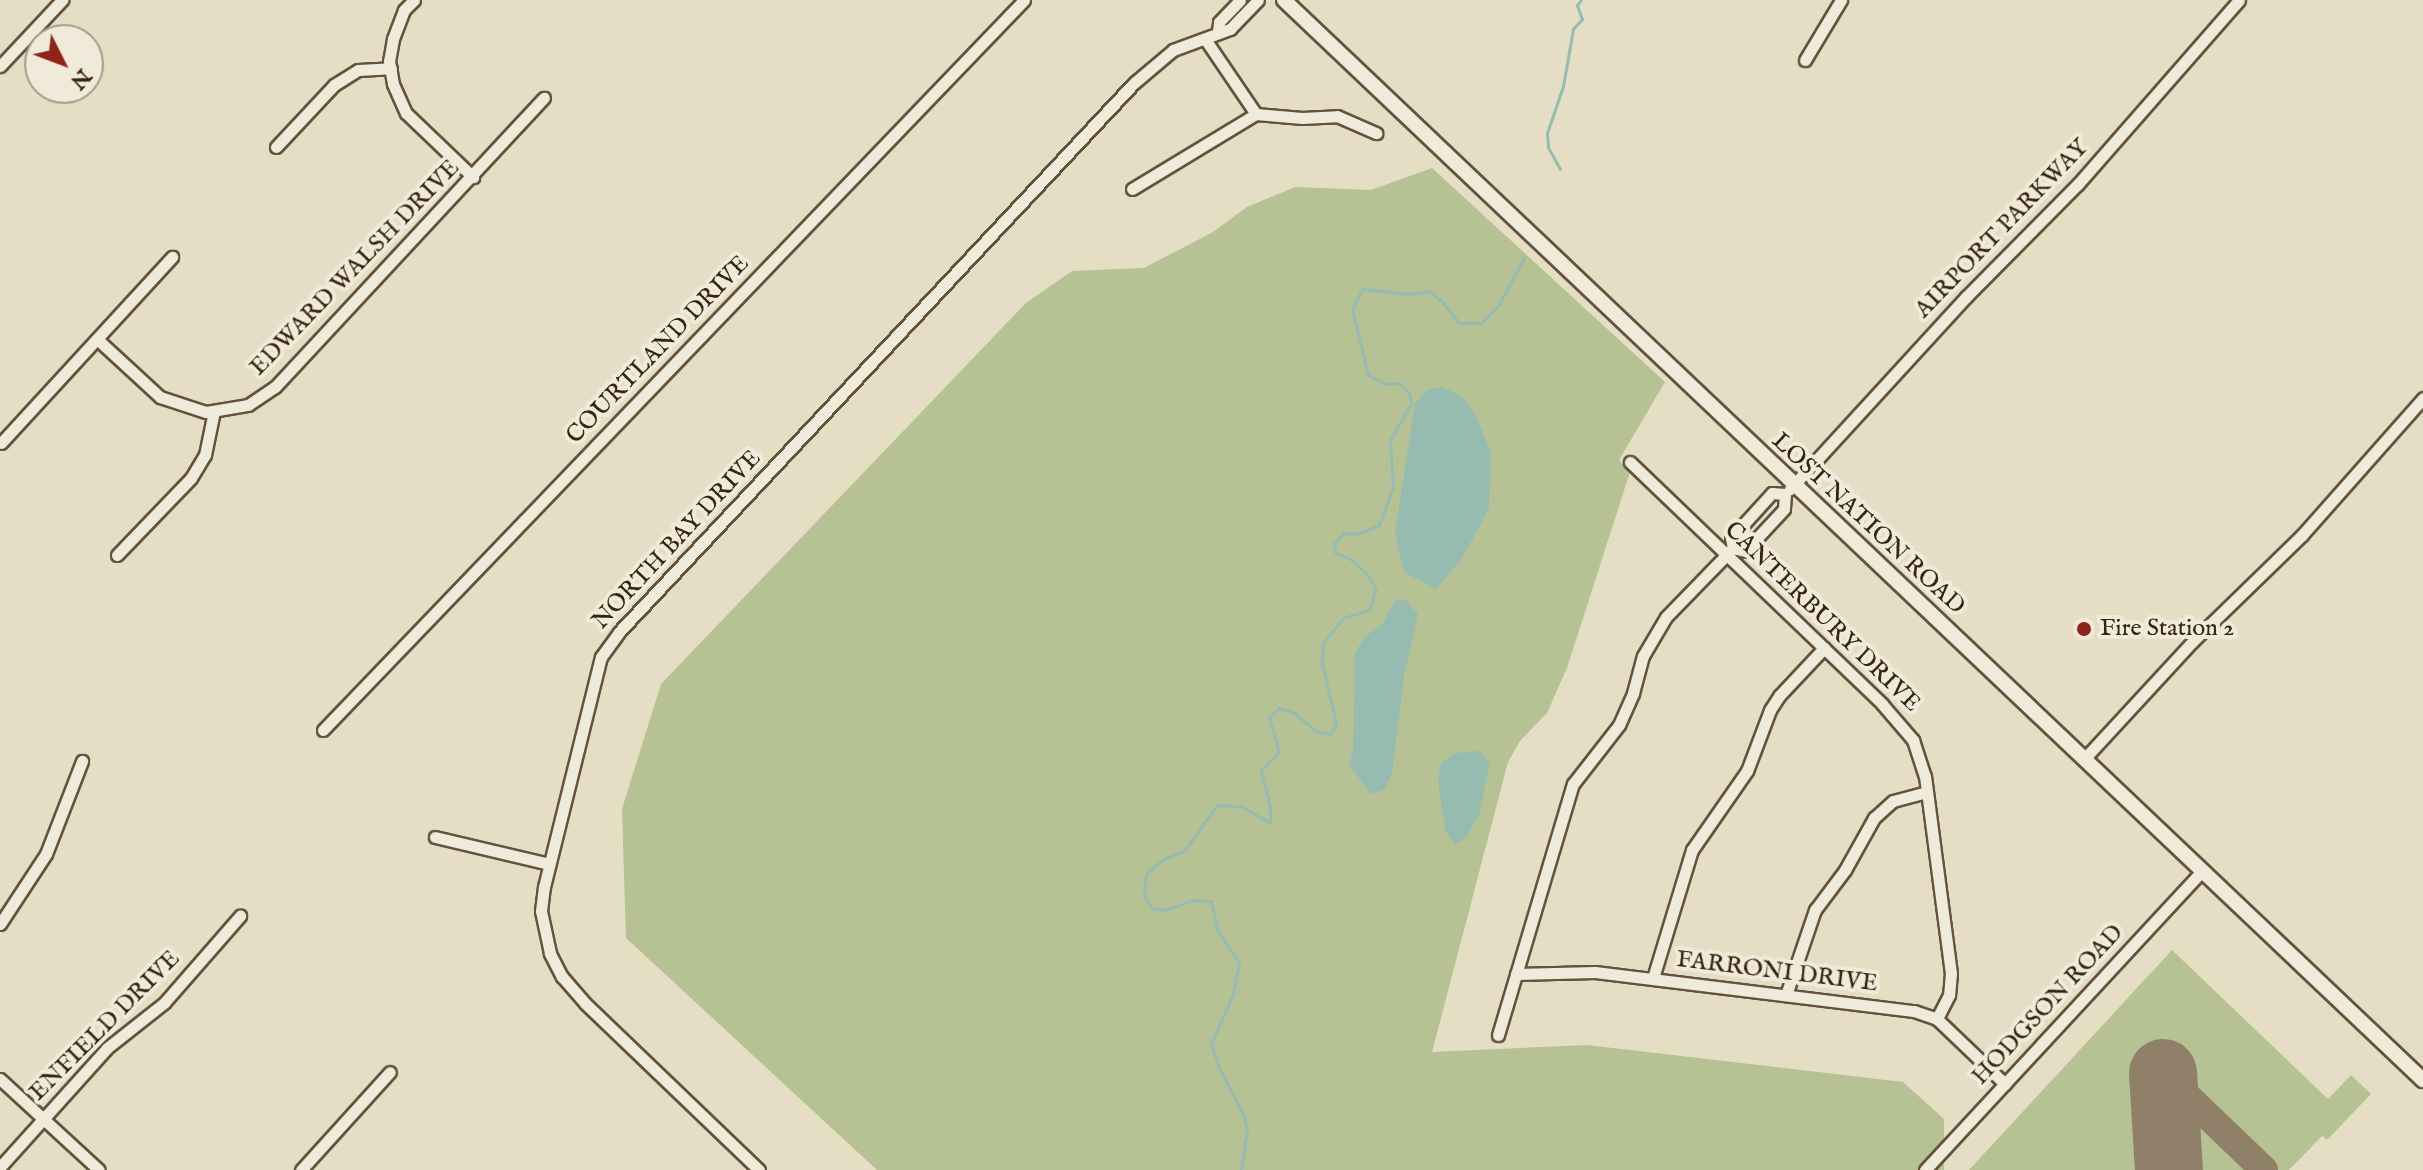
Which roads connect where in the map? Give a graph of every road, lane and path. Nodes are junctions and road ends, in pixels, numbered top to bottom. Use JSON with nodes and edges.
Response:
{"nodes":[{"id":1,"x":62,"y":0,"type":"edge"},
{"id":2,"x":414,"y":0,"type":"edge"},
{"id":3,"x":1024,"y":0,"type":"edge"},
{"id":4,"x":1240,"y":0,"type":"edge"},
{"id":5,"x":1258,"y":0,"type":"edge"},
{"id":6,"x":1284,"y":0,"type":"edge"},
{"id":7,"x":1841,"y":0,"type":"edge"},
{"id":8,"x":2239,"y":0,"type":"edge"},
{"id":9,"x":1218,"y":32,"type":"junction"},
{"id":10,"x":1205,"y":39,"type":"junction"},
{"id":11,"x":1805,"y":60,"type":"dead end"},
{"id":12,"x":0,"y":66,"type":"edge"},
{"id":13,"x":391,"y":68,"type":"junction"},
{"id":14,"x":544,"y":98,"type":"dead end"},
{"id":15,"x":1256,"y":114,"type":"junction"},
{"id":16,"x":1376,"y":133,"type":"dead end"},
{"id":17,"x":276,"y":147,"type":"dead end"},
{"id":18,"x":473,"y":177,"type":"junction"},
{"id":19,"x":1132,"y":189,"type":"dead end"},
{"id":20,"x":172,"y":257,"type":"dead end"},
{"id":21,"x":97,"y":339,"type":"junction"},
{"id":22,"x":2423,"y":398,"type":"edge"},
{"id":23,"x":214,"y":411,"type":"junction"},
{"id":24,"x":1,"y":443,"type":"edge"},
{"id":25,"x":1630,"y":462,"type":"dead end"},
{"id":26,"x":1790,"y":490,"type":"junction"},
{"id":27,"x":1730,"y":551,"type":"junction"},
{"id":28,"x":117,"y":555,"type":"dead end"},
{"id":29,"x":1824,"y":648,"type":"junction"},
{"id":30,"x":323,"y":730,"type":"dead end"},
{"id":31,"x":2085,"y":758,"type":"junction"},
{"id":32,"x":82,"y":761,"type":"dead end"},
{"id":33,"x":1927,"y":792,"type":"junction"},
{"id":34,"x":435,"y":837,"type":"dead end"},
{"id":35,"x":549,"y":864,"type":"junction"},
{"id":36,"x":2203,"y":870,"type":"junction"},
{"id":37,"x":240,"y":916,"type":"dead end"},
{"id":38,"x":0,"y":924,"type":"edge"},
{"id":39,"x":1516,"y":974,"type":"junction"},
{"id":40,"x":1653,"y":978,"type":"junction"},
{"id":41,"x":1786,"y":995,"type":"junction"},
{"id":42,"x":1937,"y":1019,"type":"junction"},
{"id":43,"x":1498,"y":1035,"type":"dead end"},
{"id":44,"x":390,"y":1072,"type":"dead end"},
{"id":45,"x":0,"y":1079,"type":"edge"},
{"id":46,"x":2423,"y":1080,"type":"edge"},
{"id":47,"x":2005,"y":1084,"type":"junction"},
{"id":48,"x":43,"y":1119,"type":"junction"},
{"id":49,"x":0,"y":1167,"type":"edge"},
{"id":50,"x":99,"y":1170,"type":"edge"},
{"id":51,"x":301,"y":1170,"type":"edge"},
{"id":52,"x":759,"y":1170,"type":"edge"},
{"id":53,"x":1925,"y":1170,"type":"edge"}],
"edges":[{"from":1,"to":12,"type":"street"},
{"from":2,"to":13,"type":"street"},
{"from":3,"to":30,"type":"street","name":"COURTLAND DRIVE"},
{"from":4,"to":9,"type":"street","name":"NORTH BAY DRIVE"},
{"from":5,"to":9,"type":"street","name":"NORTH BAY DRIVE"},
{"from":6,"to":26,"type":"street","name":"LOST NATION ROAD"},
{"from":7,"to":11,"type":"street"},
{"from":8,"to":26,"type":"street","name":"AIRPORT PARKWAY"},
{"from":9,"to":10,"type":"street","name":"NORTH BAY DRIVE"},
{"from":10,"to":15,"type":"street"},
{"from":10,"to":35,"type":"street","name":"NORTH BAY DRIVE"},
{"from":13,"to":17,"type":"street"},
{"from":13,"to":18,"type":"street"},
{"from":14,"to":18,"type":"street","name":"EDWARD WALSH DRIVE"},
{"from":15,"to":16,"type":"street"},
{"from":15,"to":19,"type":"street"},
{"from":18,"to":23,"type":"street","name":"EDWARD WALSH DRIVE"},
{"from":20,"to":21,"type":"street"},
{"from":21,"to":23,"type":"street","name":"EDWARD WALSH DRIVE"},
{"from":21,"to":24,"type":"street"},
{"from":22,"to":31,"type":"street"},
{"from":23,"to":28,"type":"street"},
{"from":25,"to":27,"type":"street","name":"CANTERBURY DRIVE"},
{"from":26,"to":27,"type":"street"},
{"from":26,"to":27,"type":"street"},
{"from":26,"to":31,"type":"street","name":"LOST NATION ROAD"},
{"from":27,"to":29,"type":"street","name":"CANTERBURY DRIVE"},
{"from":27,"to":39,"type":"street"},
{"from":29,"to":33,"type":"street","name":"CANTERBURY DRIVE"},
{"from":29,"to":40,"type":"street"},
{"from":31,"to":36,"type":"street","name":"LOST NATION ROAD"},
{"from":32,"to":38,"type":"street"},
{"from":33,"to":41,"type":"street"},
{"from":33,"to":42,"type":"street","name":"CANTERBURY DRIVE"},
{"from":34,"to":35,"type":"street"},
{"from":35,"to":52,"type":"street","name":"NORTH BAY DRIVE"},
{"from":36,"to":46,"type":"street","name":"LOST NATION ROAD"},
{"from":36,"to":47,"type":"street","name":"HODGSON ROAD"},
{"from":37,"to":48,"type":"street","name":"ENFIELD DRIVE"},
{"from":39,"to":40,"type":"street","name":"FARRONI DRIVE"},
{"from":39,"to":43,"type":"street"},
{"from":40,"to":41,"type":"street","name":"FARRONI DRIVE"},
{"from":41,"to":42,"type":"street","name":"FARRONI DRIVE"},
{"from":42,"to":47,"type":"street","name":"FARRONI DRIVE"},
{"from":44,"to":51,"type":"street"},
{"from":45,"to":48,"type":"street"},
{"from":47,"to":53,"type":"street","name":"HODGSON ROAD"},
{"from":48,"to":49,"type":"street","name":"ENFIELD DRIVE"},
{"from":48,"to":50,"type":"street"}]}
